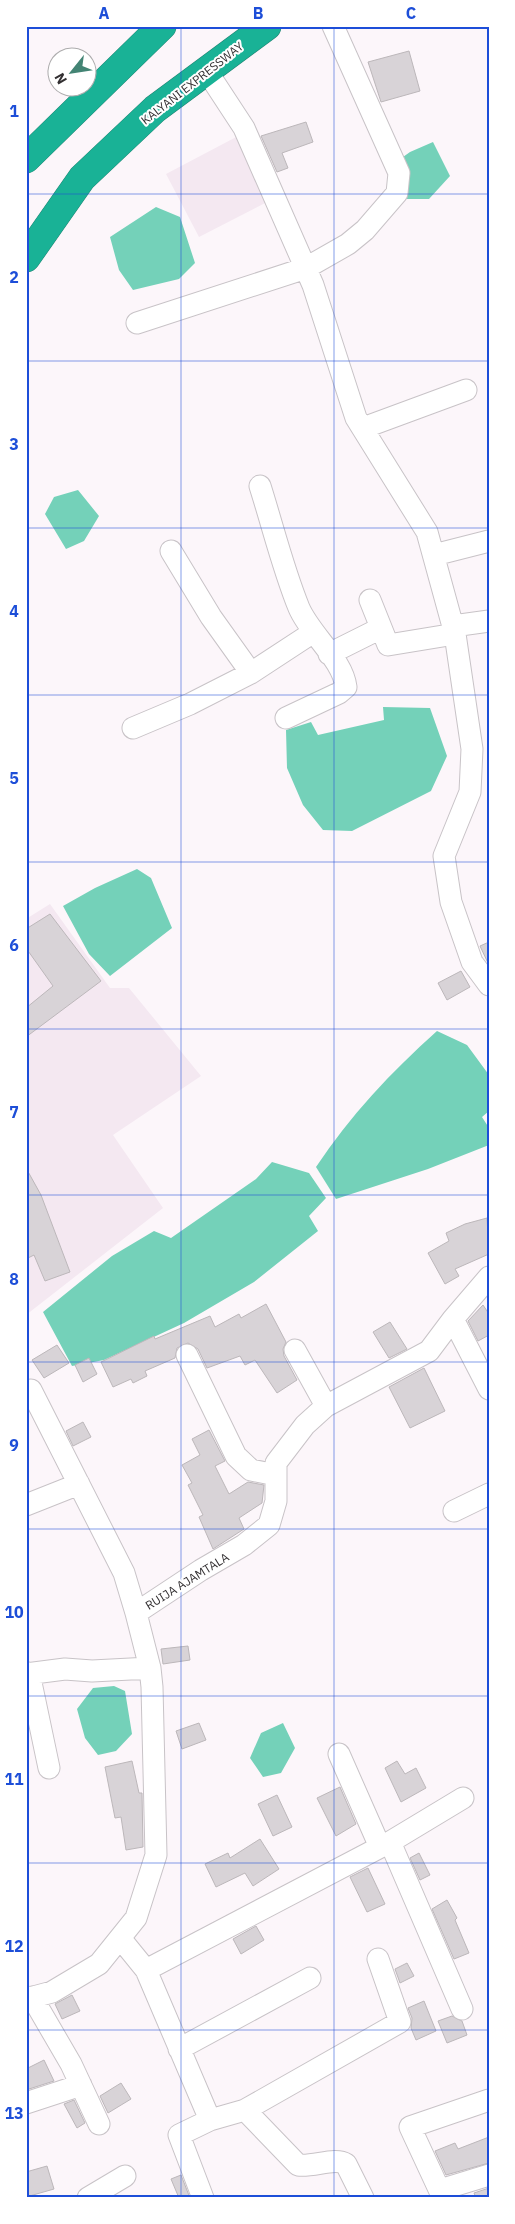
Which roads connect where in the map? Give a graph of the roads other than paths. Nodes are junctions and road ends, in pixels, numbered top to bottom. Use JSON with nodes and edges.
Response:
{"nodes":[{"id":1,"x":267,"y":26,"type":"edge"},
{"id":2,"x":333,"y":26,"type":"edge"},
{"id":3,"x":154,"y":28,"type":"edge"},
{"id":4,"x":206,"y":70,"type":"junction"},
{"id":5,"x":26,"y":159,"type":"edge"},
{"id":6,"x":26,"y":258,"type":"edge"},
{"id":7,"x":306,"y":268,"type":"junction"},
{"id":8,"x":137,"y":323,"type":"dead end"},
{"id":9,"x":466,"y":390,"type":"dead end"},
{"id":10,"x":363,"y":428,"type":"junction"},
{"id":11,"x":260,"y":486,"type":"dead end"},
{"id":12,"x":489,"y":541,"type":"edge"},
{"id":13,"x":171,"y":551,"type":"dead end"},
{"id":14,"x":434,"y":555,"type":"junction"},
{"id":15,"x":370,"y":600,"type":"dead end"},
{"id":16,"x":489,"y":621,"type":"edge"},
{"id":17,"x":381,"y":628,"type":"junction"},
{"id":18,"x":454,"y":630,"type":"junction"},
{"id":19,"x":312,"y":632,"type":"junction"},
{"id":20,"x":329,"y":654,"type":"junction"},
{"id":21,"x":251,"y":673,"type":"junction"},
{"id":22,"x":286,"y":718,"type":"dead end"},
{"id":23,"x":133,"y":728,"type":"dead end"},
{"id":24,"x":480,"y":767,"type":"edge"},
{"id":25,"x":489,"y":985,"type":"edge"},
{"id":26,"x":489,"y":1277,"type":"edge"},
{"id":27,"x":452,"y":1319,"type":"junction"},
{"id":28,"x":295,"y":1350,"type":"dead end"},
{"id":29,"x":186,"y":1355,"type":"dead end"},
{"id":30,"x":489,"y":1389,"type":"edge"},
{"id":31,"x":31,"y":1390,"type":"dead end"},
{"id":32,"x":326,"y":1406,"type":"junction"},
{"id":33,"x":276,"y":1475,"type":"junction"},
{"id":34,"x":79,"y":1484,"type":"junction"},
{"id":35,"x":489,"y":1494,"type":"edge"},
{"id":36,"x":26,"y":1505,"type":"edge"},
{"id":37,"x":454,"y":1511,"type":"dead end"},
{"id":38,"x":136,"y":1613,"type":"junction"},
{"id":39,"x":150,"y":1668,"type":"junction"},
{"id":40,"x":28,"y":1674,"type":"edge"},
{"id":41,"x":339,"y":1754,"type":"dead end"},
{"id":42,"x":50,"y":1768,"type":"dead end"},
{"id":43,"x":463,"y":1798,"type":"dead end"},
{"id":44,"x":385,"y":1844,"type":"junction"},
{"id":45,"x":120,"y":1938,"type":"junction"},
{"id":46,"x":378,"y":1959,"type":"dead end"},
{"id":47,"x":146,"y":1970,"type":"junction"},
{"id":48,"x":310,"y":1978,"type":"dead end"},
{"id":49,"x":29,"y":1998,"type":"edge"},
{"id":50,"x":462,"y":2009,"type":"dead end"},
{"id":51,"x":179,"y":2050,"type":"junction"},
{"id":52,"x":81,"y":2084,"type":"junction"},
{"id":53,"x":489,"y":2100,"type":"edge"},
{"id":54,"x":26,"y":2103,"type":"edge"},
{"id":55,"x":245,"y":2110,"type":"junction"},
{"id":56,"x":210,"y":2120,"type":"junction"},
{"id":57,"x":99,"y":2124,"type":"dead end"},
{"id":58,"x":489,"y":2175,"type":"edge"},
{"id":59,"x":125,"y":2176,"type":"dead end"},
{"id":60,"x":441,"y":2194,"type":"edge"},
{"id":61,"x":88,"y":2198,"type":"edge"},
{"id":62,"x":203,"y":2198,"type":"edge"},
{"id":63,"x":363,"y":2198,"type":"edge"}],
"edges":[{"from":1,"to":4,"type":"highway","name":"KALYANI EXPRESSWAY"},
{"from":2,"to":7,"type":"street"},
{"from":3,"to":5,"type":"highway"},
{"from":4,"to":6,"type":"highway","name":"KALYANI EXPRESSWAY"},
{"from":4,"to":7,"type":"street"},
{"from":7,"to":8,"type":"street"},
{"from":7,"to":10,"type":"street"},
{"from":9,"to":10,"type":"street"},
{"from":10,"to":14,"type":"street"},
{"from":11,"to":19,"type":"street"},
{"from":12,"to":14,"type":"street"},
{"from":13,"to":21,"type":"street"},
{"from":14,"to":18,"type":"street"},
{"from":15,"to":17,"type":"street"},
{"from":16,"to":18,"type":"street"},
{"from":17,"to":18,"type":"street"},
{"from":17,"to":20,"type":"street"},
{"from":18,"to":24,"type":"street"},
{"from":19,"to":20,"type":"street"},
{"from":19,"to":21,"type":"street"},
{"from":20,"to":22,"type":"street"},
{"from":21,"to":23,"type":"street"},
{"from":24,"to":25,"type":"street"},
{"from":26,"to":27,"type":"street","name":"RUIJA AJAMTALA"},
{"from":27,"to":30,"type":"street"},
{"from":27,"to":32,"type":"street","name":"RUIJA AJAMTALA"},
{"from":28,"to":32,"type":"street"},
{"from":29,"to":33,"type":"street"},
{"from":31,"to":34,"type":"street"},
{"from":32,"to":33,"type":"street","name":"RUIJA AJAMTALA"},
{"from":33,"to":38,"type":"street","name":"RUIJA AJAMTALA"},
{"from":34,"to":36,"type":"street"},
{"from":34,"to":38,"type":"street"},
{"from":35,"to":37,"type":"street"},
{"from":38,"to":39,"type":"street","name":"RUIJA AJAMTALA"},
{"from":39,"to":40,"type":"street"},
{"from":39,"to":45,"type":"street","name":"RUIJA AJAMTALA"},
{"from":40,"to":42,"type":"street"},
{"from":41,"to":44,"type":"street"},
{"from":43,"to":44,"type":"street"},
{"from":44,"to":47,"type":"street"},
{"from":44,"to":50,"type":"street"},
{"from":45,"to":47,"type":"street"},
{"from":45,"to":49,"type":"street","name":"RUIJA AJAMTALA"},
{"from":46,"to":55,"type":"street"},
{"from":47,"to":51,"type":"street"},
{"from":48,"to":51,"type":"street"},
{"from":49,"to":52,"type":"street"},
{"from":51,"to":56,"type":"street"},
{"from":52,"to":54,"type":"street"},
{"from":52,"to":57,"type":"street"},
{"from":53,"to":60,"type":"street"},
{"from":55,"to":56,"type":"street"},
{"from":55,"to":63,"type":"street"},
{"from":56,"to":62,"type":"street"},
{"from":58,"to":60,"type":"street"},
{"from":59,"to":61,"type":"street"}]}
